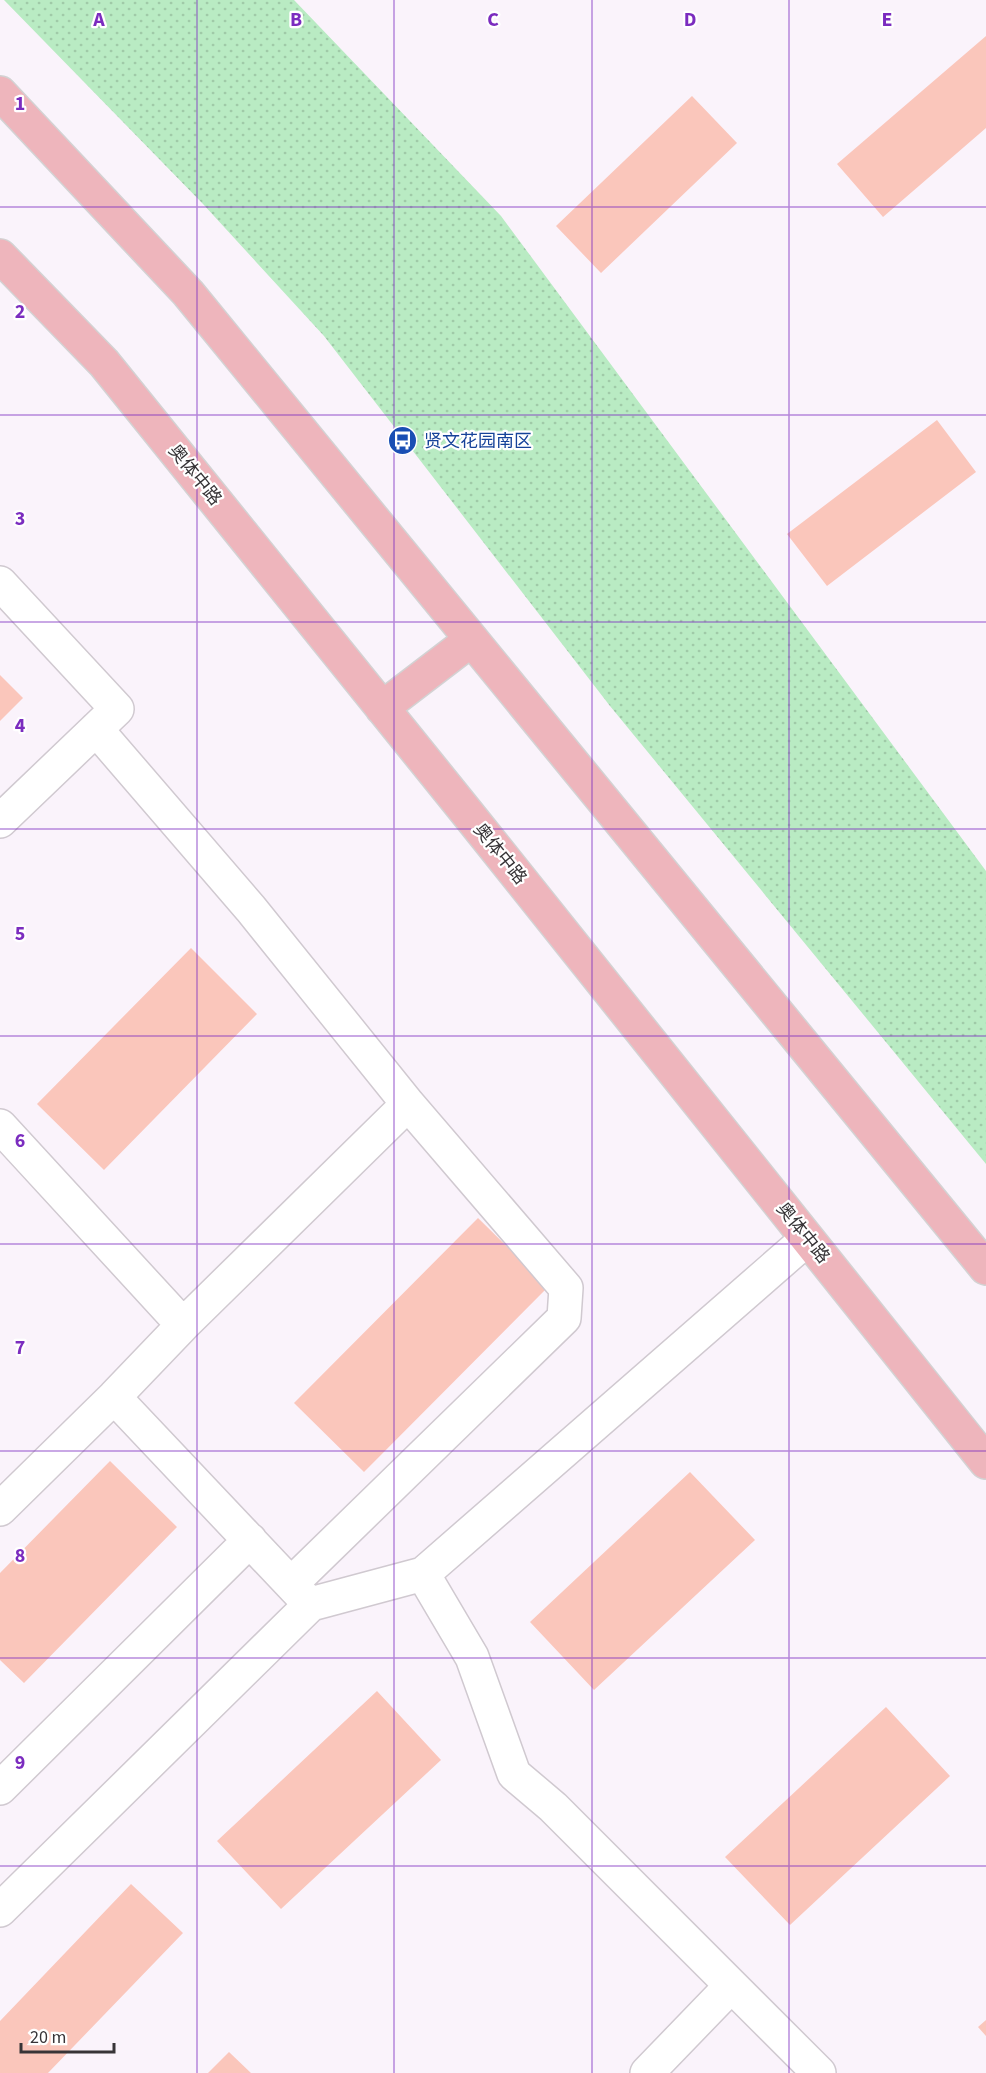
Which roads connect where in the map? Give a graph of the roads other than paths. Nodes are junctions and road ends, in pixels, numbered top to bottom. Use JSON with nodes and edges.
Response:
{"nodes":[{"id":1,"x":0,"y":93,"type":"edge"},
{"id":2,"x":0,"y":256,"type":"edge"},
{"id":3,"x":0,"y":583,"type":"edge"},
{"id":4,"x":471,"y":640,"type":"junction"},
{"id":5,"x":382,"y":708,"type":"junction"},
{"id":6,"x":96,"y":729,"type":"junction"},
{"id":7,"x":0,"y":821,"type":"edge"},
{"id":8,"x":408,"y":1104,"type":"junction"},
{"id":9,"x":0,"y":1126,"type":"edge"},
{"id":10,"x":807,"y":1239,"type":"junction"},
{"id":11,"x":986,"y":1268,"type":"edge"},
{"id":12,"x":183,"y":1325,"type":"junction"},
{"id":13,"x":114,"y":1397,"type":"junction"},
{"id":14,"x":986,"y":1462,"type":"edge"},
{"id":15,"x":0,"y":1509,"type":"edge"},
{"id":16,"x":249,"y":1540,"type":"junction"},
{"id":17,"x":423,"y":1574,"type":"junction"},
{"id":18,"x":301,"y":1594,"type":"junction"},
{"id":19,"x":0,"y":1788,"type":"edge"},
{"id":20,"x":0,"y":1910,"type":"edge"},
{"id":21,"x":731,"y":1986,"type":"junction"},
{"id":22,"x":647,"y":2073,"type":"edge"},
{"id":23,"x":819,"y":2073,"type":"edge"}],
"edges":[{"from":1,"to":4,"type":"main road"},
{"from":2,"to":5,"type":"main road","name":"奥体中路"},
{"from":3,"to":6,"type":"street"},
{"from":4,"to":5,"type":"main road"},
{"from":4,"to":11,"type":"main road"},
{"from":5,"to":10,"type":"main road","name":"奥体中路"},
{"from":6,"to":7,"type":"street"},
{"from":6,"to":8,"type":"street"},
{"from":8,"to":12,"type":"street"},
{"from":8,"to":18,"type":"street"},
{"from":9,"to":12,"type":"street"},
{"from":10,"to":14,"type":"main road","name":"奥体中路"},
{"from":10,"to":17,"type":"street"},
{"from":12,"to":13,"type":"street"},
{"from":13,"to":15,"type":"street"},
{"from":13,"to":16,"type":"street"},
{"from":16,"to":18,"type":"street"},
{"from":16,"to":19,"type":"street"},
{"from":17,"to":18,"type":"street"},
{"from":17,"to":21,"type":"street"},
{"from":18,"to":20,"type":"street"},
{"from":21,"to":22,"type":"street"},
{"from":21,"to":23,"type":"street"}]}
